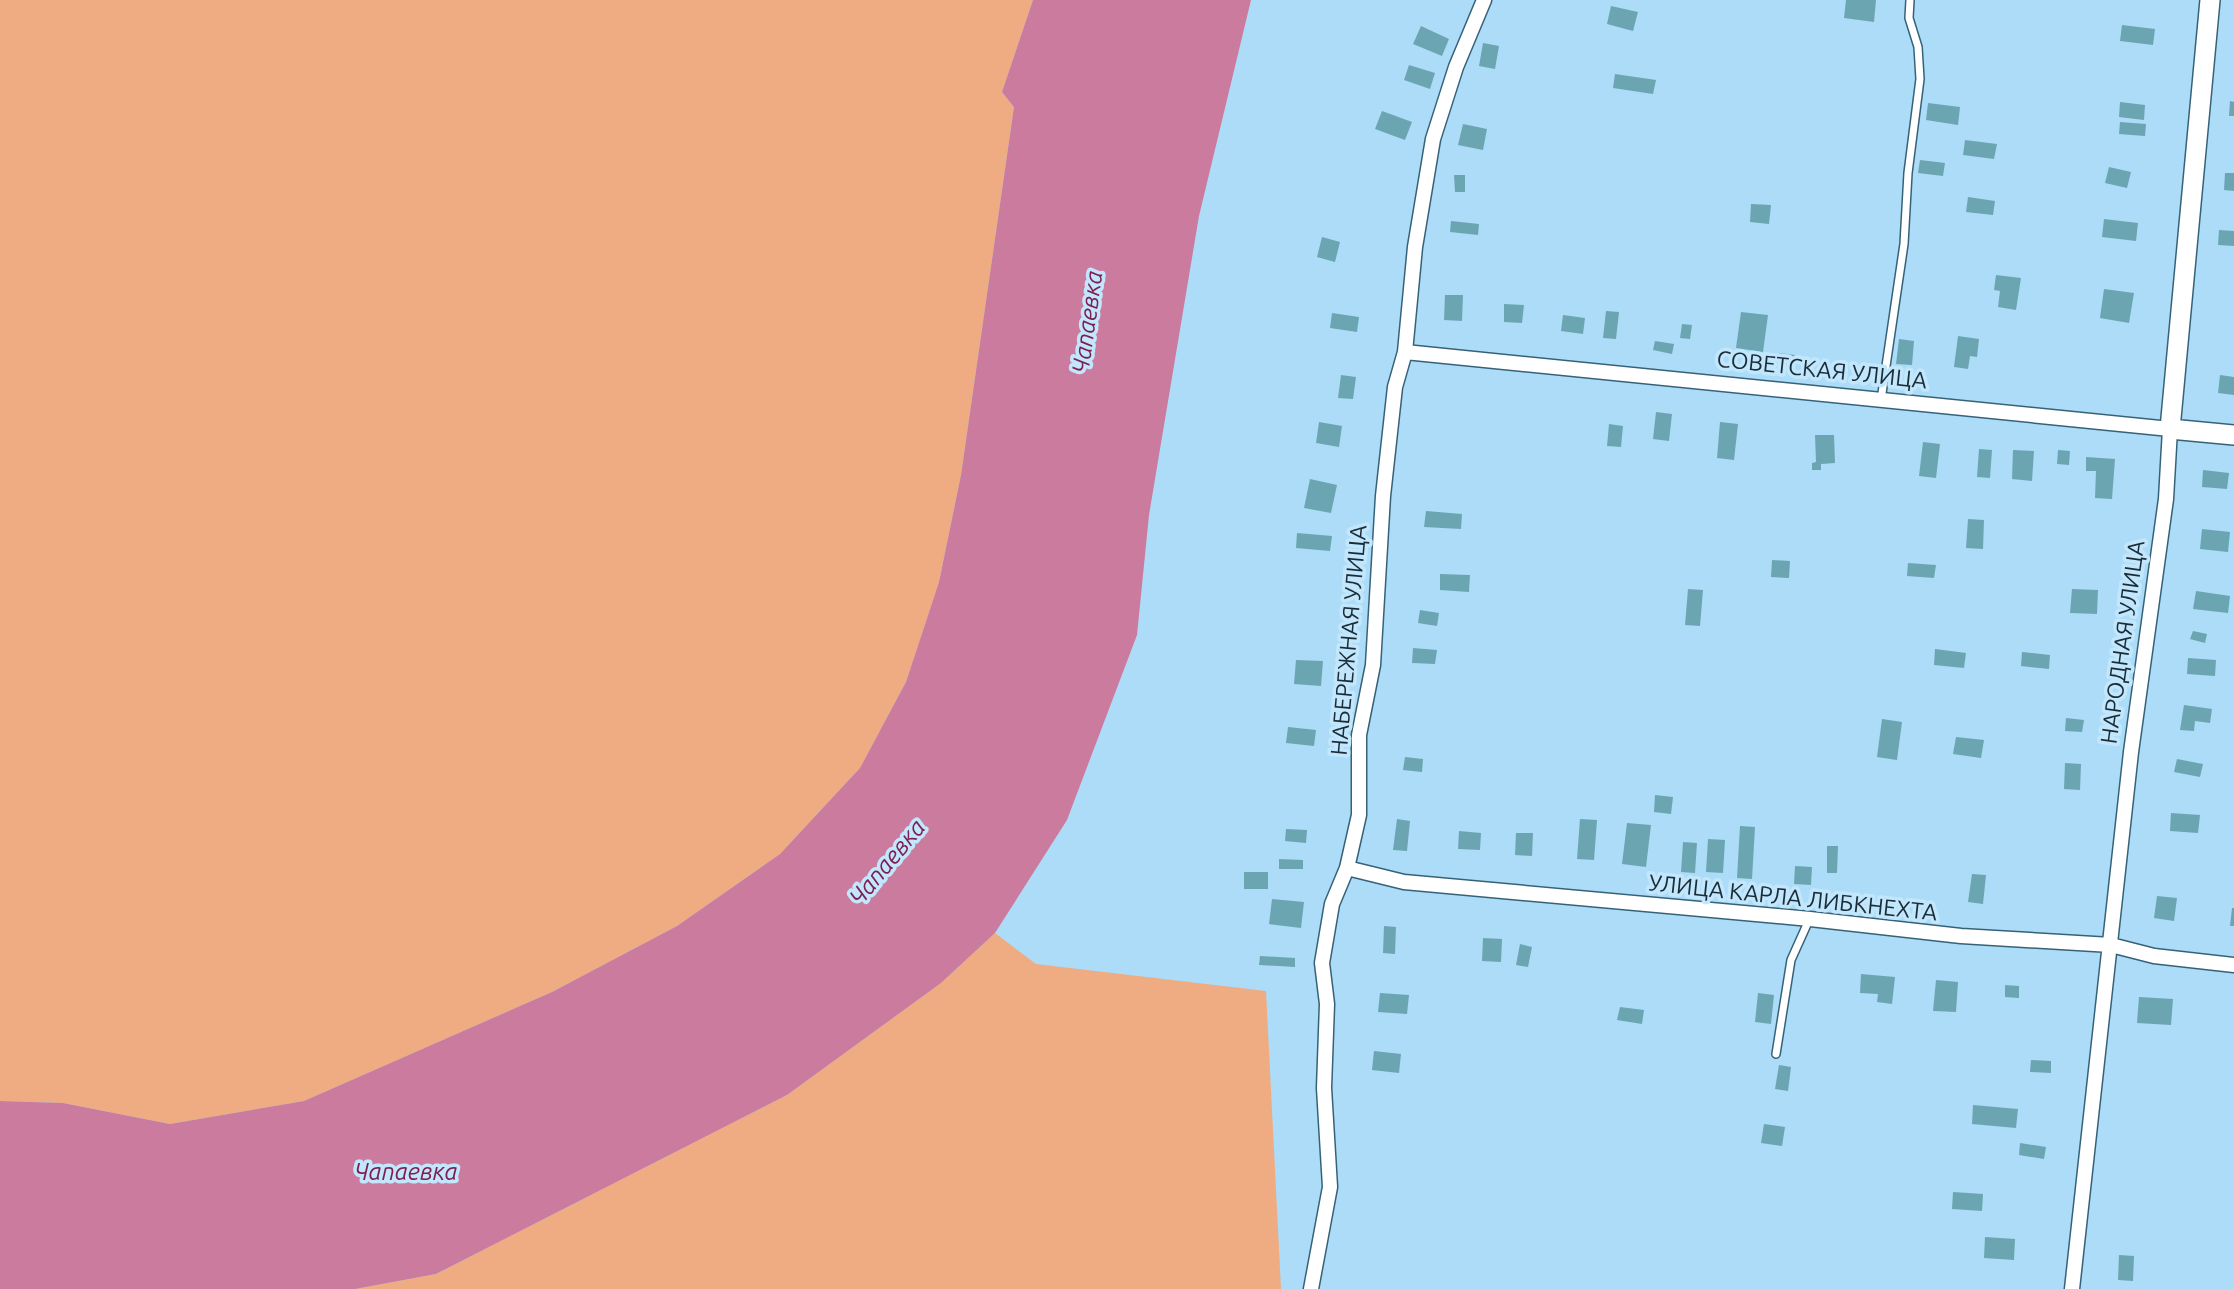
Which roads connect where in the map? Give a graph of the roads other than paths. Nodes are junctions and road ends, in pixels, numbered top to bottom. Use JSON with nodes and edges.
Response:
{"nodes":[{"id":1,"x":1484,"y":0,"type":"edge"},
{"id":2,"x":1910,"y":0,"type":"edge"},
{"id":3,"x":2210,"y":0,"type":"edge"},
{"id":4,"x":1405,"y":352,"type":"junction"},
{"id":5,"x":1881,"y":400,"type":"junction"},
{"id":6,"x":2170,"y":429,"type":"junction"},
{"id":7,"x":2234,"y":435,"type":"edge"},
{"id":8,"x":1347,"y":868,"type":"junction"},
{"id":9,"x":1810,"y":919,"type":"junction"},
{"id":10,"x":2111,"y":945,"type":"junction"},
{"id":11,"x":2234,"y":965,"type":"edge"},
{"id":12,"x":1776,"y":1054,"type":"dead end"},
{"id":13,"x":1311,"y":1289,"type":"edge"},
{"id":14,"x":2072,"y":1289,"type":"edge"}],
"edges":[{"from":1,"to":4,"type":"street","name":"НАБЕРЕЖНАЯ УЛИЦА"},
{"from":2,"to":5,"type":"lane"},
{"from":3,"to":6,"type":"street","name":"НАРОДНАЯ УЛИЦА"},
{"from":4,"to":5,"type":"street","name":"СОВЕТСКАЯ УЛИЦА"},
{"from":4,"to":8,"type":"street","name":"НАБЕРЕЖНАЯ УЛИЦА"},
{"from":5,"to":6,"type":"street","name":"СОВЕТСКАЯ УЛИЦА"},
{"from":6,"to":7,"type":"street","name":"СОВЕТСКАЯ УЛИЦА"},
{"from":6,"to":10,"type":"street","name":"НАРОДНАЯ УЛИЦА"},
{"from":8,"to":9,"type":"street","name":"УЛИЦА КАРЛА ЛИБКНЕХТА"},
{"from":8,"to":13,"type":"street","name":"НАБЕРЕЖНАЯ УЛИЦА"},
{"from":9,"to":10,"type":"street","name":"УЛИЦА КАРЛА ЛИБКНЕХТА"},
{"from":9,"to":12,"type":"lane"},
{"from":10,"to":11,"type":"street","name":"УЛИЦА КАРЛА ЛИБКНЕХТА"},
{"from":10,"to":14,"type":"street","name":"НАРОДНАЯ УЛИЦА"}]}
